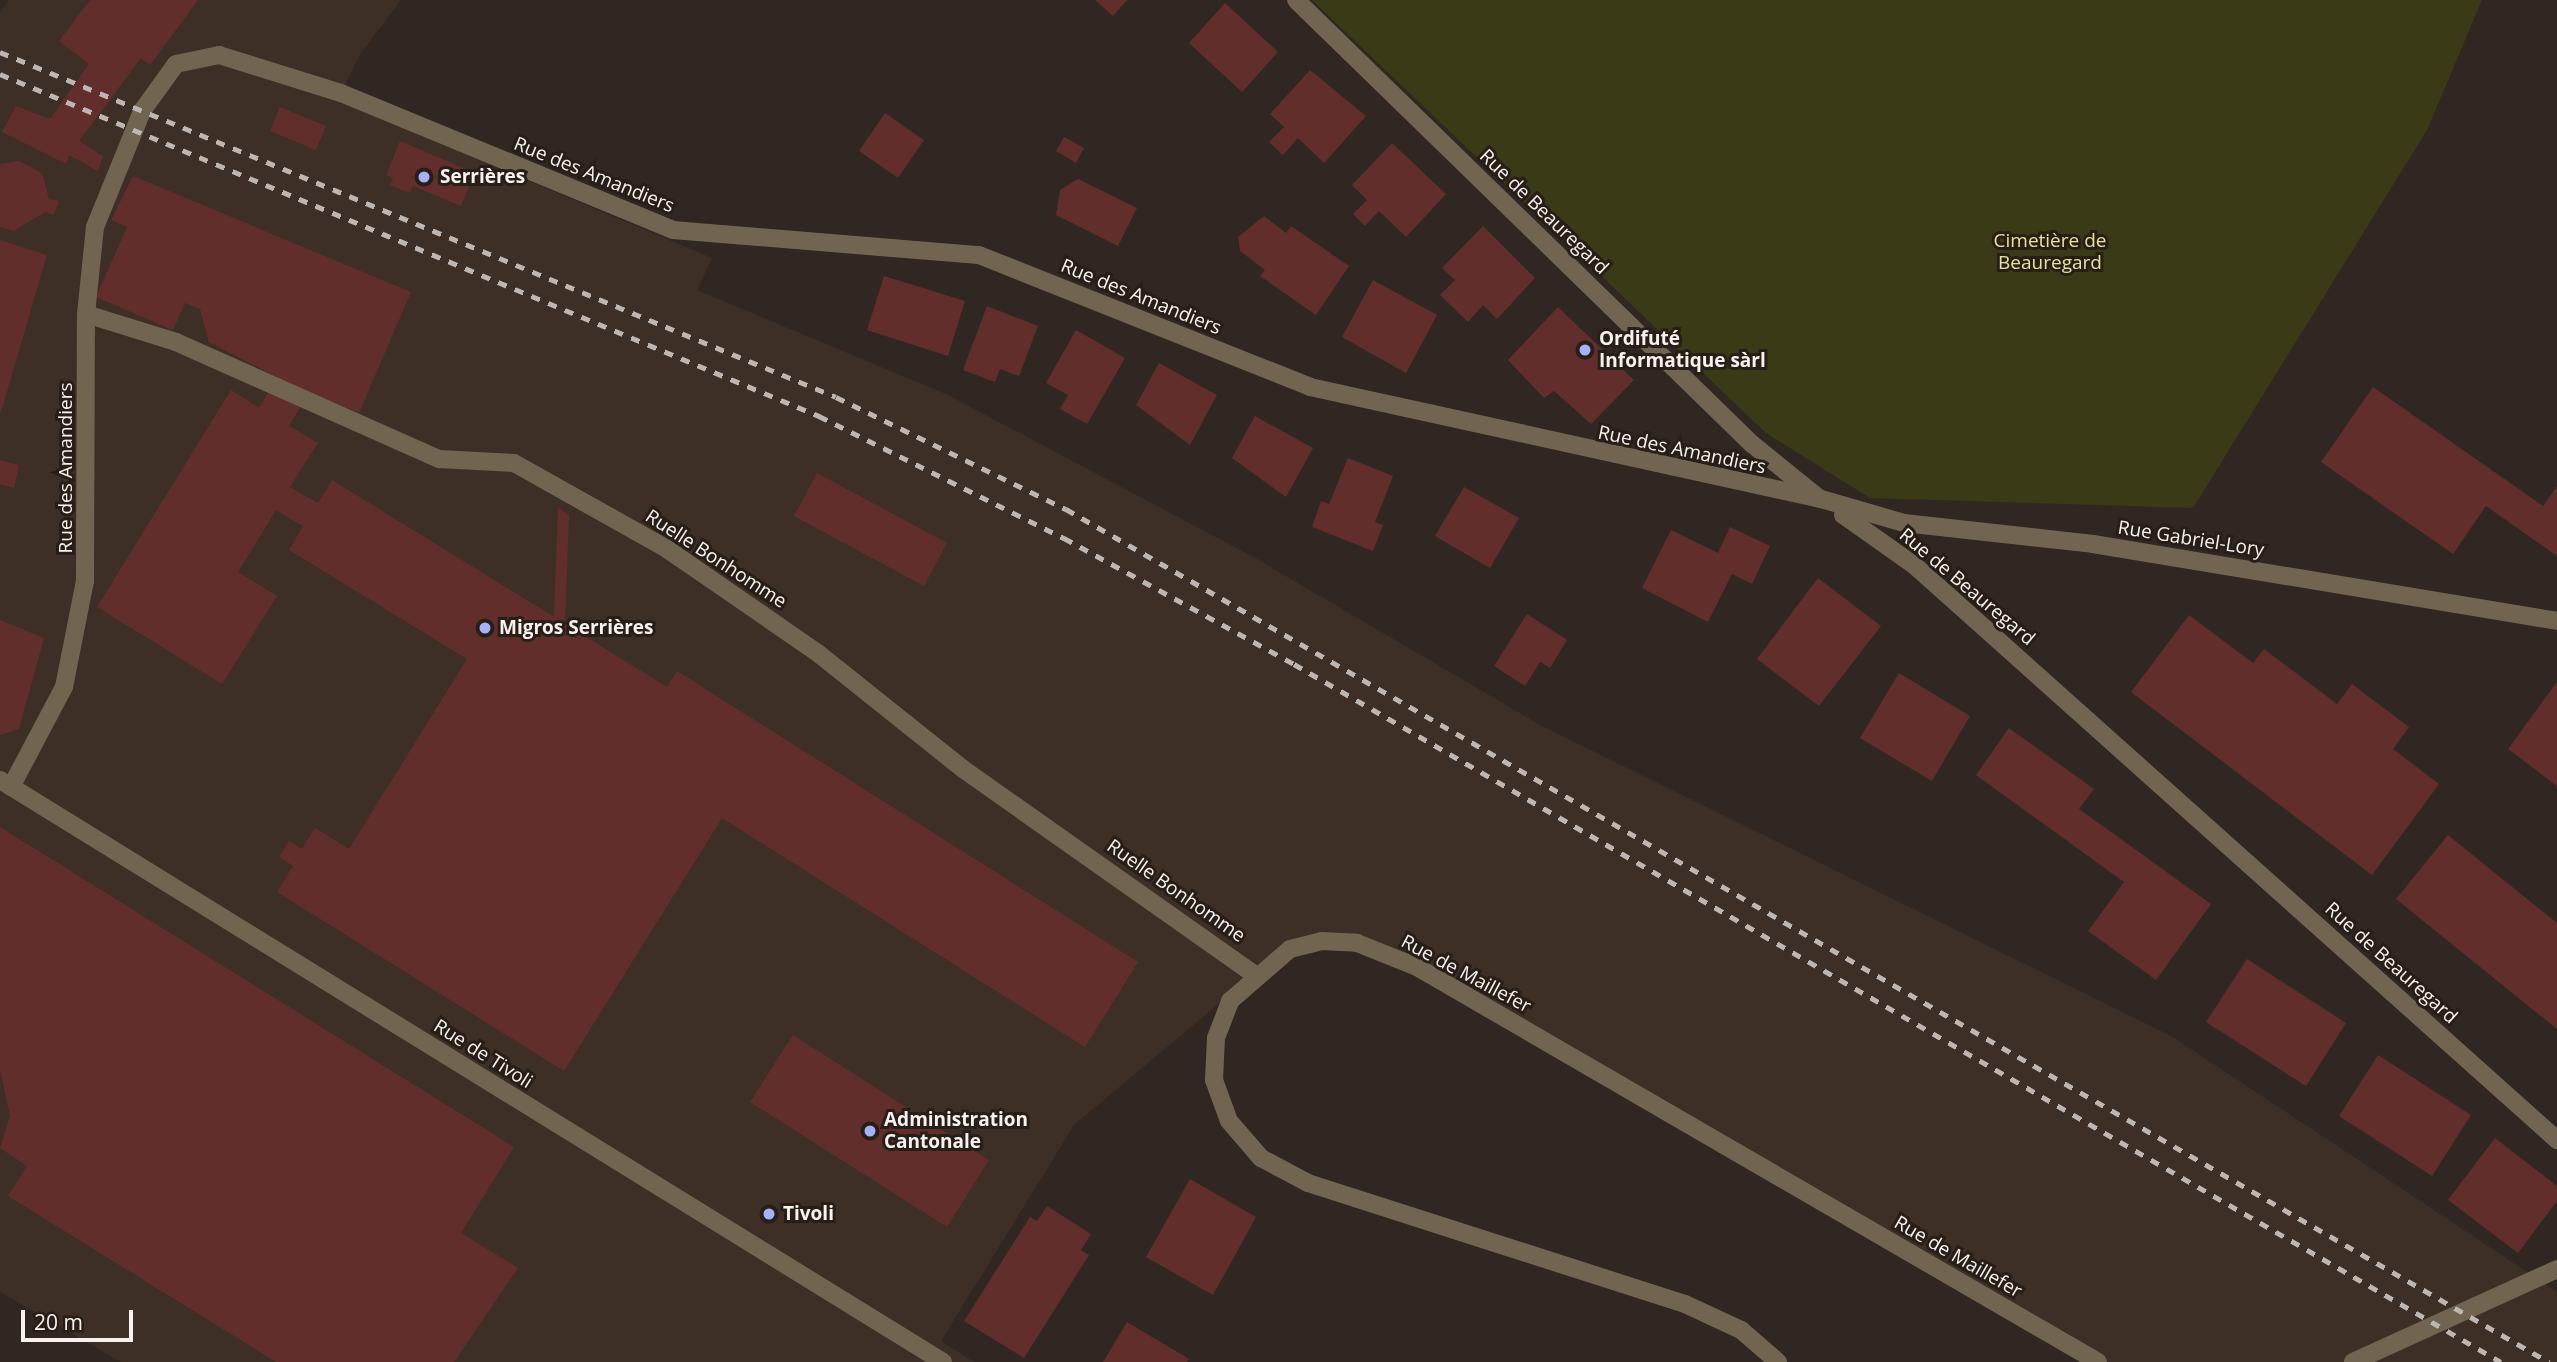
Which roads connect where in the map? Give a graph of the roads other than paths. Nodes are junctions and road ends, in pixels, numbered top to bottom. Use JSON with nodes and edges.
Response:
{"nodes":[{"id":1,"x":1296,"y":0,"type":"edge"},
{"id":2,"x":86,"y":314,"type":"junction"},
{"id":3,"x":1821,"y":499,"type":"junction"},
{"id":4,"x":2557,"y":621,"type":"edge"},
{"id":5,"x":6,"y":784,"type":"edge"},
{"id":6,"x":1254,"y":974,"type":"junction"},
{"id":7,"x":2557,"y":1140,"type":"edge"},
{"id":8,"x":2550,"y":1273,"type":"edge"},
{"id":9,"x":943,"y":1362,"type":"edge"},
{"id":10,"x":1778,"y":1362,"type":"edge"},
{"id":11,"x":2098,"y":1362,"type":"edge"},
{"id":12,"x":2353,"y":1362,"type":"edge"}],
"edges":[{"from":1,"to":3,"type":"street","name":"Rue de Beauregard"},
{"from":2,"to":3,"type":"street","name":"Rue des Amandiers"},
{"from":2,"to":5,"type":"street","name":"Rue des Amandiers"},
{"from":2,"to":6,"type":"street","name":"Ruelle Bonhomme"},
{"from":3,"to":4,"type":"street","name":"Rue Gabriel-Lory"},
{"from":3,"to":7,"type":"street","name":"Rue de Beauregard"},
{"from":5,"to":9,"type":"street","name":"Rue de Tivoli"},
{"from":6,"to":10,"type":"street","name":"Rue de Maillefer"},
{"from":6,"to":11,"type":"street","name":"Rue de Maillefer"},
{"from":8,"to":12,"type":"street"}]}
